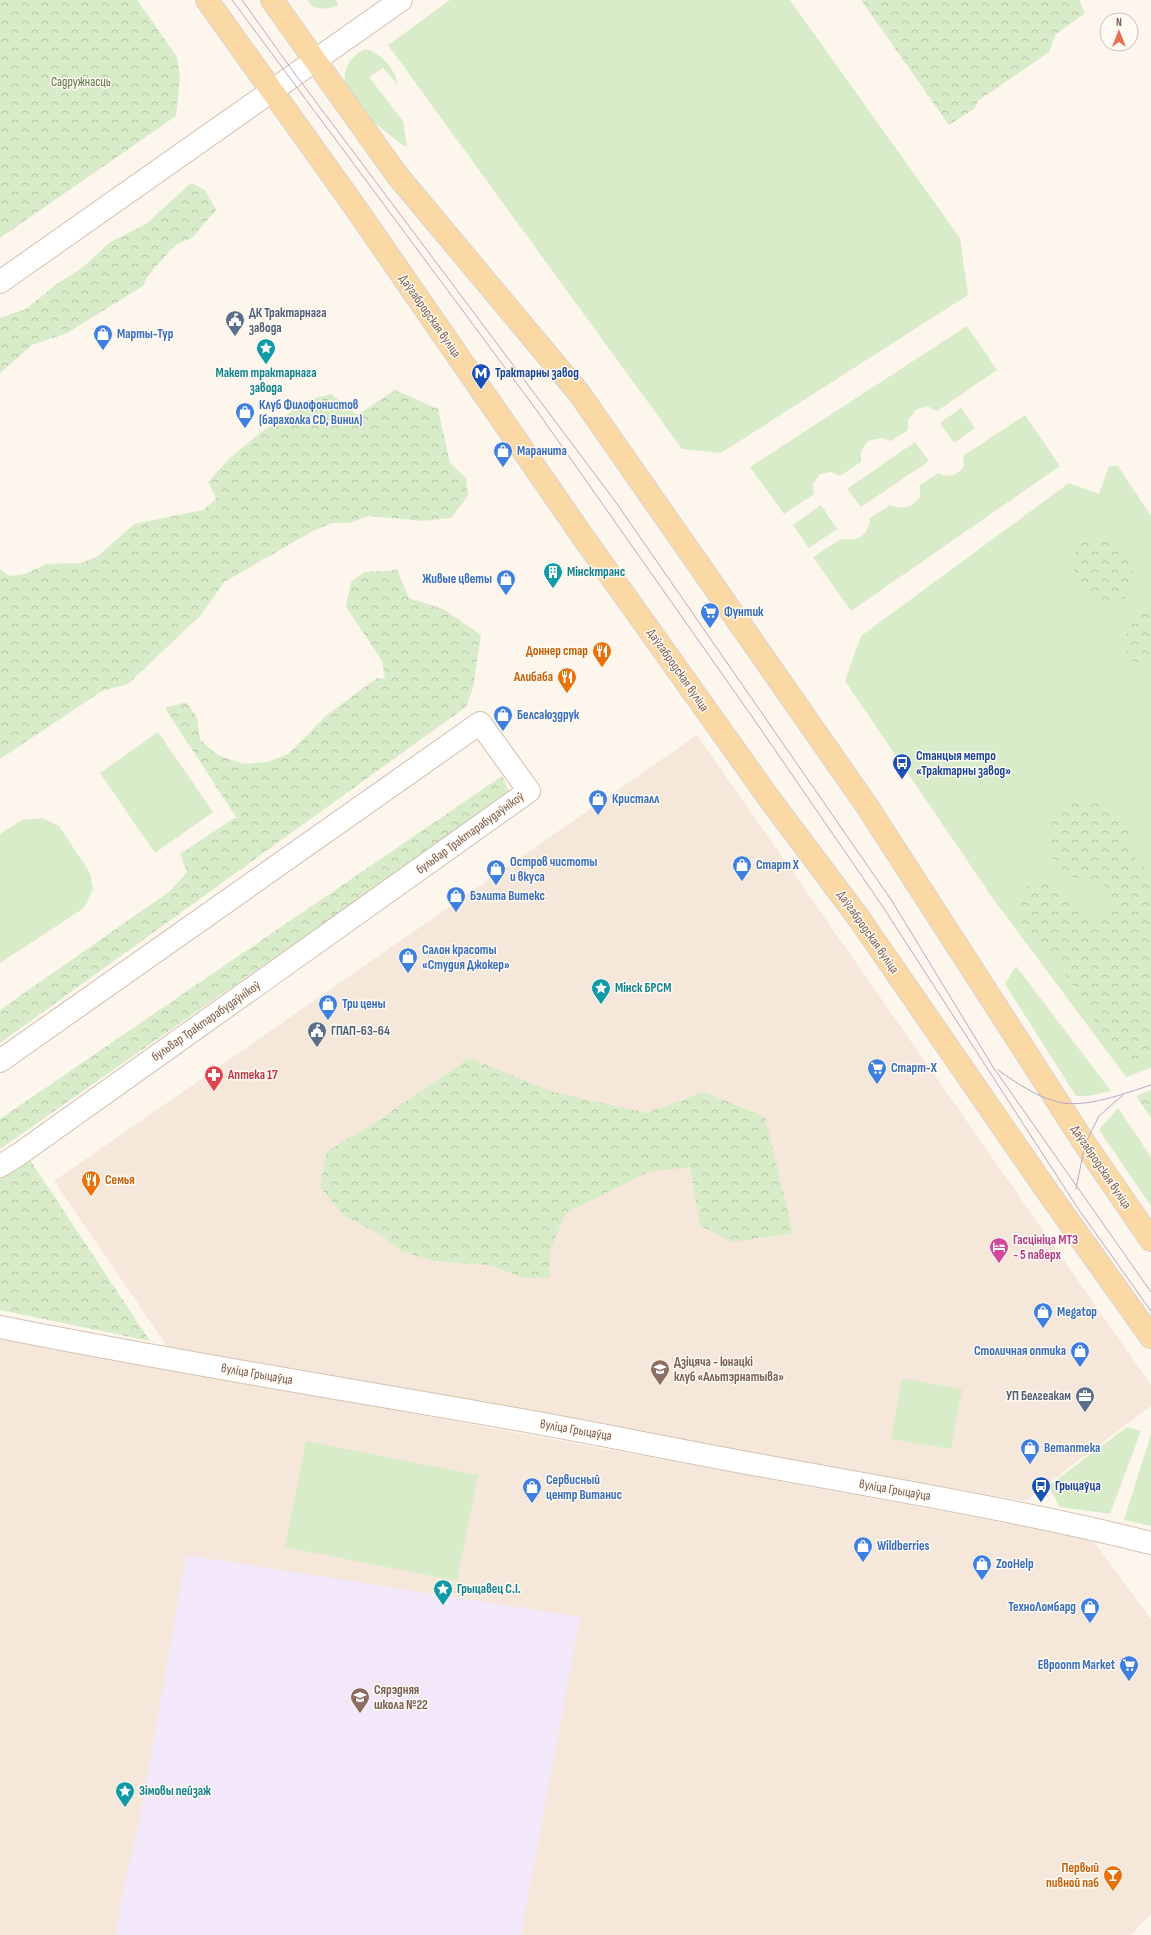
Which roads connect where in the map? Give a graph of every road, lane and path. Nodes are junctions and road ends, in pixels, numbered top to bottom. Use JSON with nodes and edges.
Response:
{"nodes":[{"id":1,"x":207,"y":0,"type":"edge"},
{"id":2,"x":272,"y":0,"type":"edge"},
{"id":3,"x":401,"y":0,"type":"edge"},
{"id":4,"x":316,"y":59,"type":"junction"},
{"id":5,"x":273,"y":90,"type":"junction"},
{"id":6,"x":0,"y":282,"type":"edge"},
{"id":7,"x":0,"y":1061,"type":"edge"},
{"id":8,"x":0,"y":1166,"type":"edge"},
{"id":9,"x":1151,"y":1240,"type":"edge"},
{"id":10,"x":0,"y":1327,"type":"edge"},
{"id":11,"x":1151,"y":1337,"type":"edge"},
{"id":12,"x":1151,"y":1543,"type":"edge"}],
"edges":[{"from":1,"to":5,"type":"main road","name":"Даўгабродская вуліца"},
{"from":2,"to":4,"type":"main road","name":"Даўгабродская вуліца"},
{"from":3,"to":4,"type":"street"},
{"from":4,"to":5,"type":"street"},
{"from":4,"to":9,"type":"main road","name":"Даўгабродская вуліца"},
{"from":5,"to":6,"type":"street"},
{"from":5,"to":11,"type":"main road","name":"Даўгабродская вуліца"},
{"from":7,"to":8,"type":"street","name":"бульвар Трактарабудаўнікоў"},
{"from":10,"to":12,"type":"street","name":"вуліца Грыцаўца"}]}
